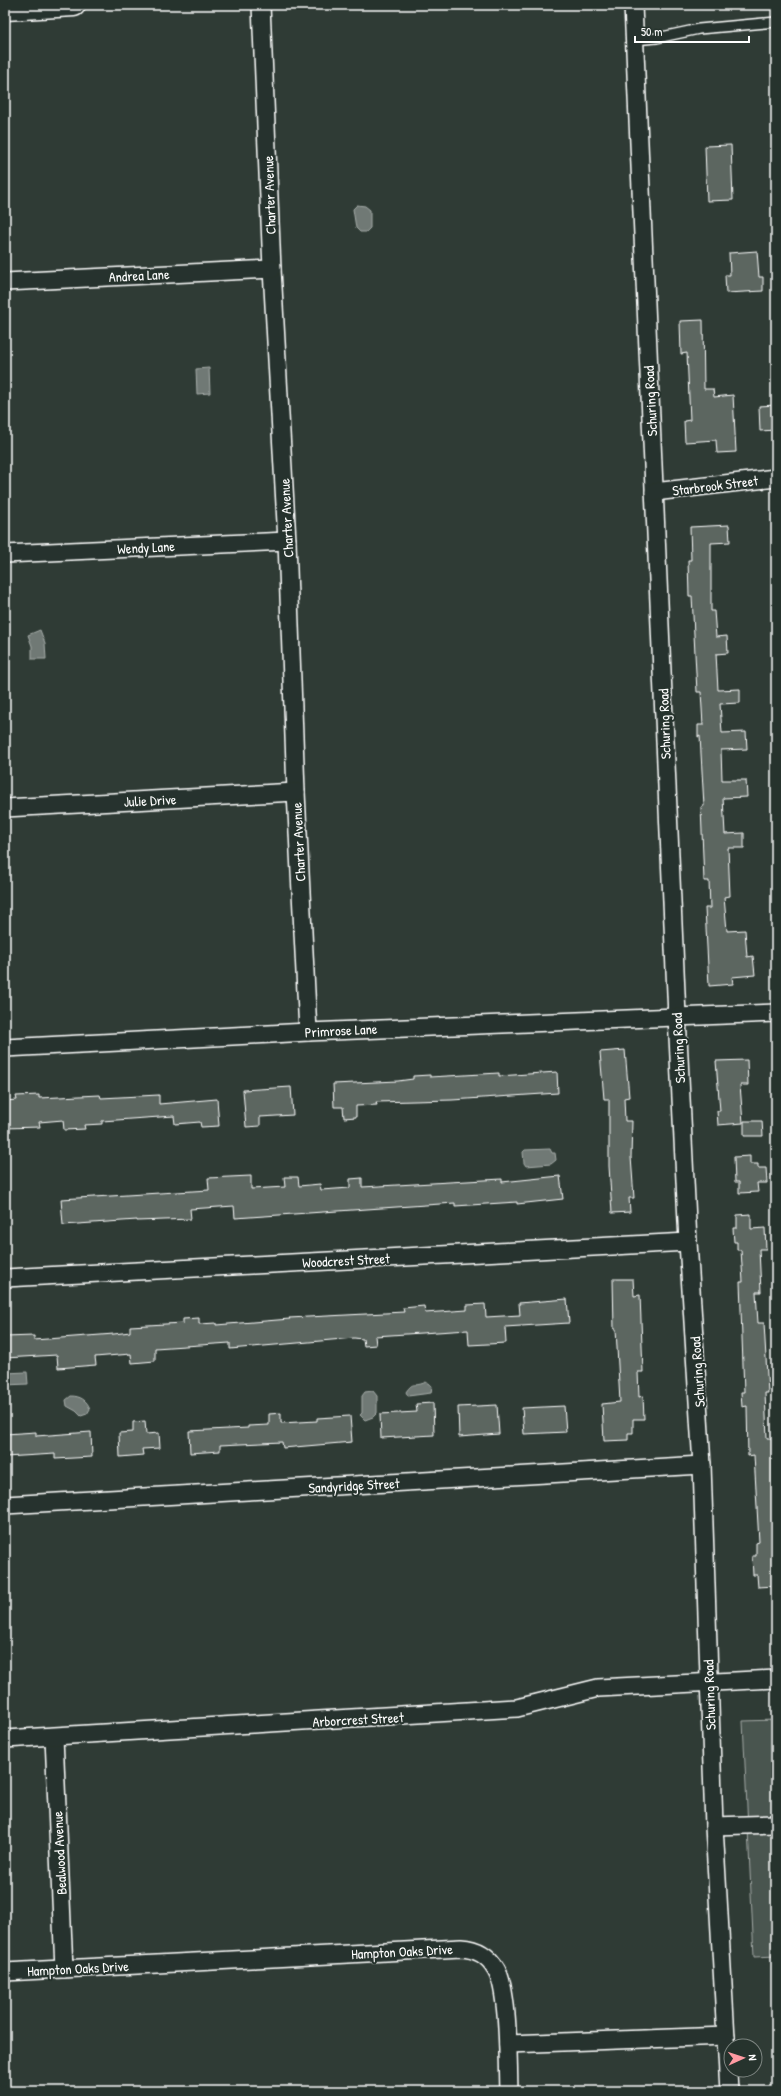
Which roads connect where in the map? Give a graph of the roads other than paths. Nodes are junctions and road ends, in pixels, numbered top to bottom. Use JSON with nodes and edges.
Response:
{"nodes":[{"id":1,"x":71,"y":5,"type":"edge"},
{"id":2,"x":74,"y":5,"type":"edge"},
{"id":3,"x":261,"y":5,"type":"edge"},
{"id":4,"x":633,"y":5,"type":"edge"},
{"id":5,"x":5,"y":9,"type":"edge"},
{"id":6,"x":776,"y":22,"type":"edge"},
{"id":7,"x":634,"y":40,"type":"junction"},
{"id":8,"x":272,"y":268,"type":"junction"},
{"id":9,"x":5,"y":282,"type":"edge"},
{"id":10,"x":776,"y":478,"type":"edge"},
{"id":11,"x":654,"y":492,"type":"junction"},
{"id":12,"x":287,"y":541,"type":"junction"},
{"id":13,"x":5,"y":554,"type":"edge"},
{"id":14,"x":296,"y":792,"type":"junction"},
{"id":15,"x":5,"y":808,"type":"edge"},
{"id":16,"x":776,"y":1012,"type":"edge"},
{"id":17,"x":677,"y":1016,"type":"junction"},
{"id":18,"x":308,"y":1032,"type":"junction"},
{"id":19,"x":5,"y":1048,"type":"edge"},
{"id":20,"x":688,"y":1242,"type":"junction"},
{"id":21,"x":5,"y":1278,"type":"edge"},
{"id":22,"x":702,"y":1465,"type":"junction"},
{"id":23,"x":5,"y":1505,"type":"edge"},
{"id":24,"x":776,"y":1679,"type":"edge"},
{"id":25,"x":709,"y":1681,"type":"junction"},
{"id":26,"x":54,"y":1736,"type":"junction"},
{"id":27,"x":5,"y":1739,"type":"edge"},
{"id":28,"x":776,"y":1824,"type":"edge"},
{"id":29,"x":714,"y":1826,"type":"junction"},
{"id":30,"x":64,"y":1970,"type":"junction"},
{"id":31,"x":5,"y":1972,"type":"edge"},
{"id":32,"x":726,"y":2036,"type":"junction"},
{"id":33,"x":508,"y":2044,"type":"junction"},
{"id":34,"x":509,"y":2091,"type":"edge"},
{"id":35,"x":730,"y":2091,"type":"edge"}],
"edges":[{"from":1,"to":2,"type":"main road"},
{"from":1,"to":5,"type":"main road"},
{"from":3,"to":8,"type":"street","name":"Charter Avenue"},
{"from":4,"to":7,"type":"street","name":"Schuring Road"},
{"from":6,"to":7,"type":"lane"},
{"from":7,"to":11,"type":"street","name":"Schuring Road"},
{"from":8,"to":9,"type":"street","name":"Andrea Lane"},
{"from":8,"to":12,"type":"street","name":"Charter Avenue"},
{"from":10,"to":11,"type":"street","name":"Starbrook Street"},
{"from":11,"to":17,"type":"street","name":"Schuring Road"},
{"from":12,"to":13,"type":"street","name":"Wendy Lane"},
{"from":12,"to":14,"type":"street","name":"Charter Avenue"},
{"from":14,"to":15,"type":"street","name":"Julie Drive"},
{"from":14,"to":18,"type":"street","name":"Charter Avenue"},
{"from":16,"to":17,"type":"street","name":"Primrose Lane"},
{"from":17,"to":18,"type":"street","name":"Primrose Lane"},
{"from":17,"to":20,"type":"street","name":"Schuring Road"},
{"from":18,"to":19,"type":"street","name":"Primrose Lane"},
{"from":20,"to":21,"type":"street","name":"Woodcrest Street"},
{"from":20,"to":22,"type":"street","name":"Schuring Road"},
{"from":22,"to":23,"type":"street","name":"Sandyridge Street"},
{"from":22,"to":25,"type":"street","name":"Schuring Road"},
{"from":24,"to":25,"type":"street","name":"Arborcrest Street"},
{"from":25,"to":26,"type":"street","name":"Arborcrest Street"},
{"from":25,"to":29,"type":"street","name":"Schuring Road"},
{"from":26,"to":27,"type":"street","name":"Arborcrest Street"},
{"from":26,"to":30,"type":"street","name":"Bealwood Avenue"},
{"from":28,"to":29,"type":"street"},
{"from":29,"to":32,"type":"street","name":"Schuring Road"},
{"from":30,"to":31,"type":"street","name":"Hampton Oaks Drive"},
{"from":30,"to":33,"type":"street","name":"Hampton Oaks Drive"},
{"from":32,"to":33,"type":"street"},
{"from":32,"to":35,"type":"street","name":"Schuring Road"},
{"from":33,"to":34,"type":"street","name":"Hampton Oaks Drive"}]}
